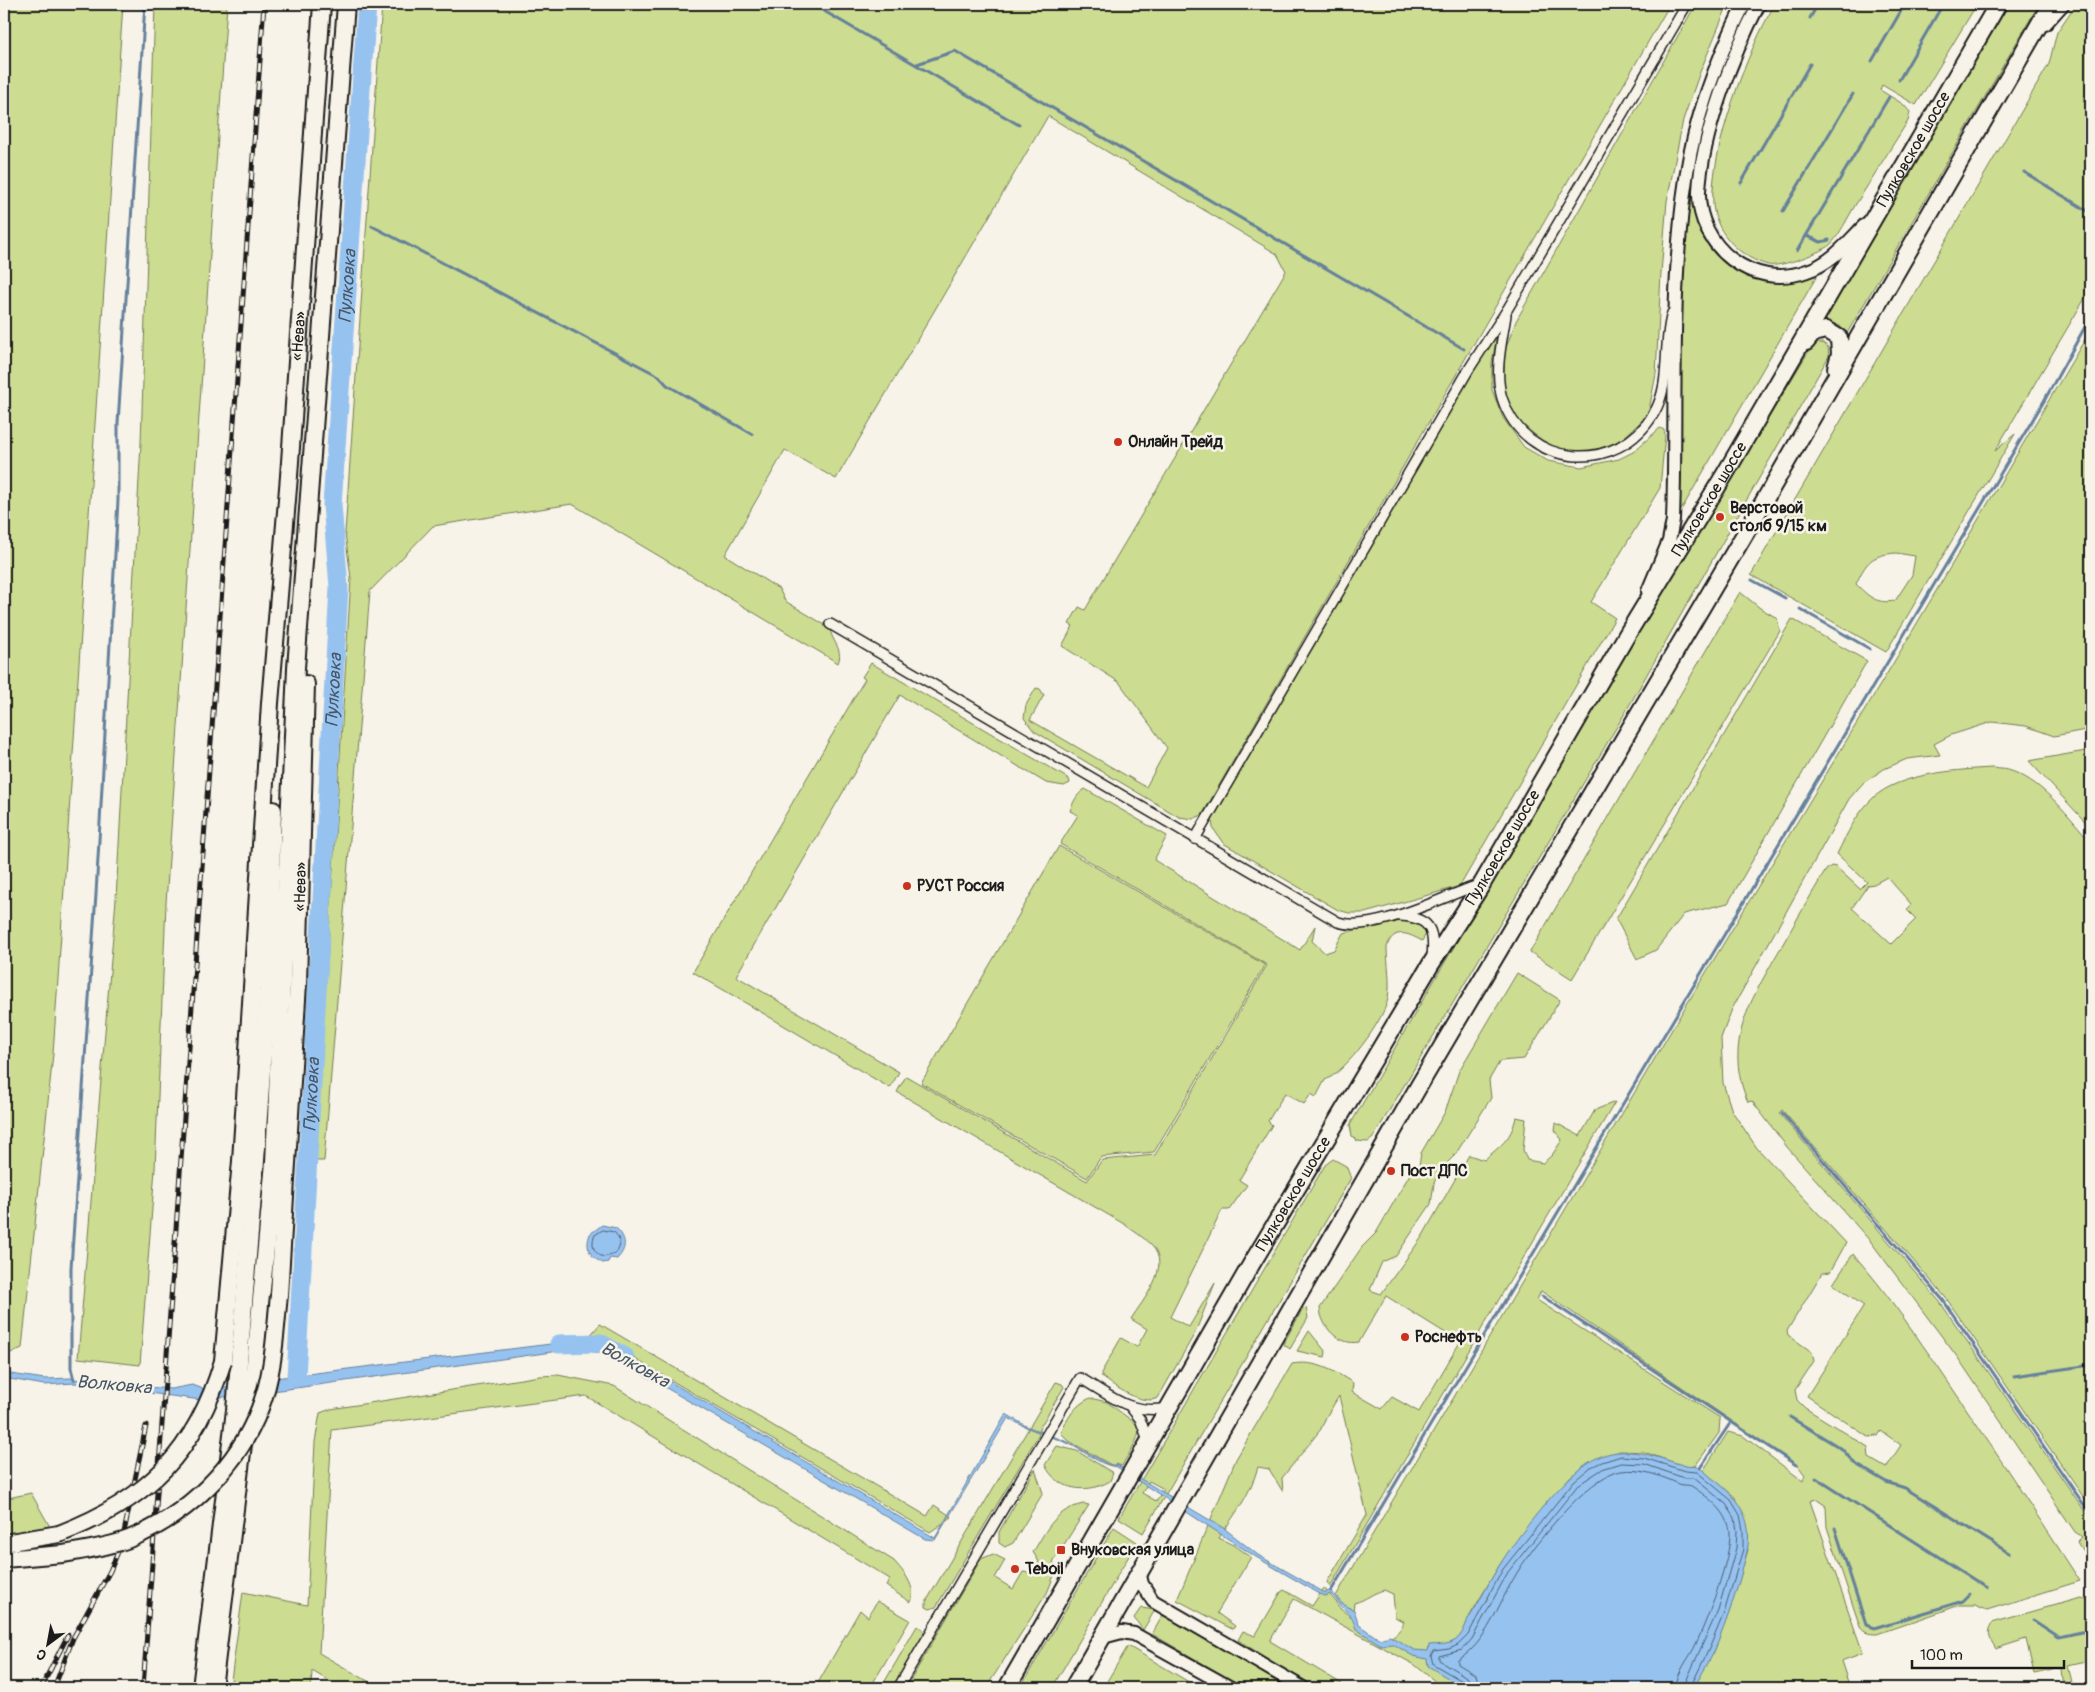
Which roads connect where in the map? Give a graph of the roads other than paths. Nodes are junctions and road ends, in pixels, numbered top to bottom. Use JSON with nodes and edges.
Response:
{"nodes":[{"id":1,"x":322,"y":4,"type":"edge"},
{"id":2,"x":346,"y":4,"type":"edge"},
{"id":3,"x":1687,"y":4,"type":"edge"},
{"id":4,"x":1744,"y":4,"type":"edge"},
{"id":5,"x":1759,"y":4,"type":"edge"},
{"id":6,"x":1998,"y":4,"type":"edge"},
{"id":7,"x":2051,"y":4,"type":"edge"},
{"id":8,"x":2063,"y":4,"type":"edge"},
{"id":9,"x":2029,"y":43,"type":"junction"},
{"id":10,"x":1877,"y":212,"type":"junction"},
{"id":11,"x":1676,"y":301,"type":"junction"},
{"id":12,"x":1507,"y":310,"type":"junction"},
{"id":13,"x":1792,"y":360,"type":"junction"},
{"id":14,"x":1829,"y":390,"type":"junction"},
{"id":15,"x":1644,"y":608,"type":"junction"},
{"id":16,"x":830,"y":624,"type":"dead end"},
{"id":17,"x":1195,"y":839,"type":"junction"},
{"id":18,"x":1482,"y":884,"type":"junction"},
{"id":19,"x":1394,"y":916,"type":"junction"},
{"id":20,"x":1431,"y":964,"type":"junction"},
{"id":21,"x":238,"y":1291,"type":"junction"},
{"id":22,"x":271,"y":1294,"type":"junction"},
{"id":23,"x":1129,"y":1406,"type":"junction"},
{"id":24,"x":1171,"y":1407,"type":"junction"},
{"id":25,"x":1149,"y":1445,"type":"junction"},
{"id":26,"x":4,"y":1543,"type":"edge"},
{"id":27,"x":4,"y":1559,"type":"edge"},
{"id":28,"x":1139,"y":1572,"type":"junction"},
{"id":29,"x":1103,"y":1637,"type":"junction"},
{"id":30,"x":201,"y":1688,"type":"edge"},
{"id":31,"x":213,"y":1688,"type":"edge"},
{"id":32,"x":898,"y":1688,"type":"edge"},
{"id":33,"x":1007,"y":1688,"type":"edge"},
{"id":34,"x":1072,"y":1688,"type":"edge"},
{"id":35,"x":1231,"y":1688,"type":"edge"},
{"id":36,"x":1303,"y":1688,"type":"edge"}],
"edges":[{"from":1,"to":21,"type":"highway","name":"«Нева»"},
{"from":2,"to":22,"type":"highway","name":"«Нева»"},
{"from":3,"to":12,"type":"street"},
{"from":4,"to":11,"type":"main road"},
{"from":5,"to":10,"type":"main road"},
{"from":6,"to":10,"type":"highway","name":"Пулковское шоссе"},
{"from":7,"to":9,"type":"highway"},
{"from":8,"to":9,"type":"main road"},
{"from":9,"to":14,"type":"highway"},
{"from":10,"to":13,"type":"highway","name":"Пулковское шоссе"},
{"from":11,"to":12,"type":"street"},
{"from":11,"to":15,"type":"main road"},
{"from":12,"to":17,"type":"street"},
{"from":13,"to":14,"type":"highway"},
{"from":13,"to":15,"type":"highway","name":"Пулковское шоссе"},
{"from":14,"to":28,"type":"highway"},
{"from":15,"to":18,"type":"highway","name":"Пулковское шоссе"},
{"from":16,"to":17,"type":"street"},
{"from":17,"to":19,"type":"street"},
{"from":18,"to":19,"type":"street"},
{"from":18,"to":20,"type":"highway","name":"Пулковское шоссе"},
{"from":19,"to":20,"type":"street"},
{"from":20,"to":24,"type":"highway","name":"Пулковское шоссе"},
{"from":21,"to":26,"type":"highway","bridge":true},
{"from":21,"to":30,"type":"highway"},
{"from":22,"to":27,"type":"highway","bridge":true},
{"from":22,"to":31,"type":"highway"},
{"from":23,"to":24,"type":"street"},
{"from":23,"to":25,"type":"street"},
{"from":23,"to":32,"type":"street"},
{"from":24,"to":25,"type":"highway","name":"Пулковское шоссе"},
{"from":25,"to":33,"type":"highway","name":"Пулковское шоссе"},
{"from":28,"to":29,"type":"highway"},
{"from":28,"to":36,"type":"main road"},
{"from":29,"to":34,"type":"highway"},
{"from":29,"to":35,"type":"main road"}]}
